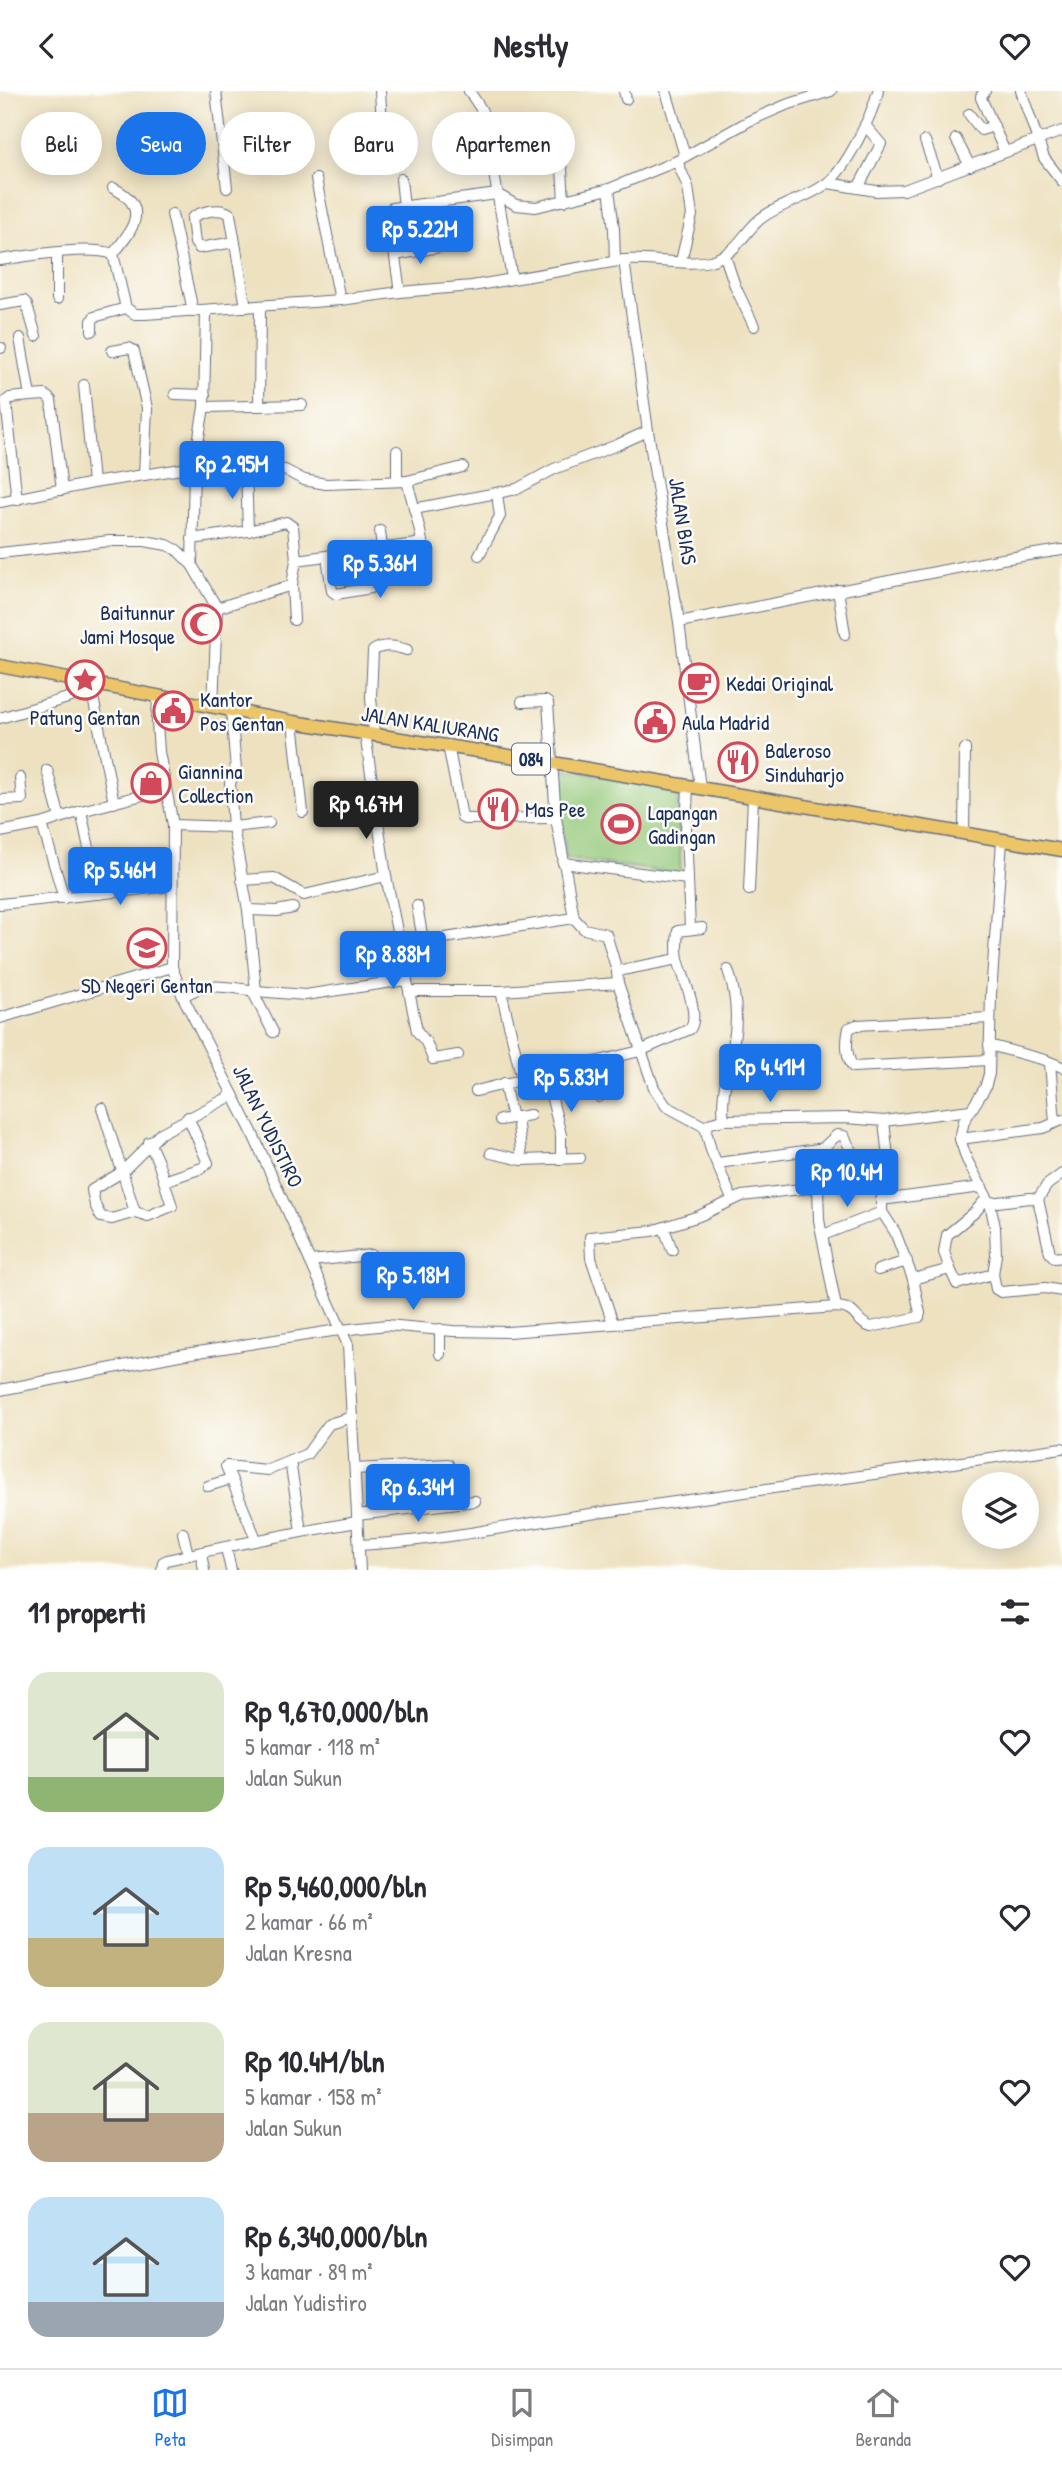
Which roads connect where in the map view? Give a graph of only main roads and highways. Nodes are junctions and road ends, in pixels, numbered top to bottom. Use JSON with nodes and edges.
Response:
{"nodes":[{"id":1,"x":0,"y":666,"type":"edge"},
{"id":2,"x":1062,"y":850,"type":"edge"}],
"edges":[{"from":1,"to":2,"type":"main road","name":"JALAN KALIURANG","number":"084"}]}
